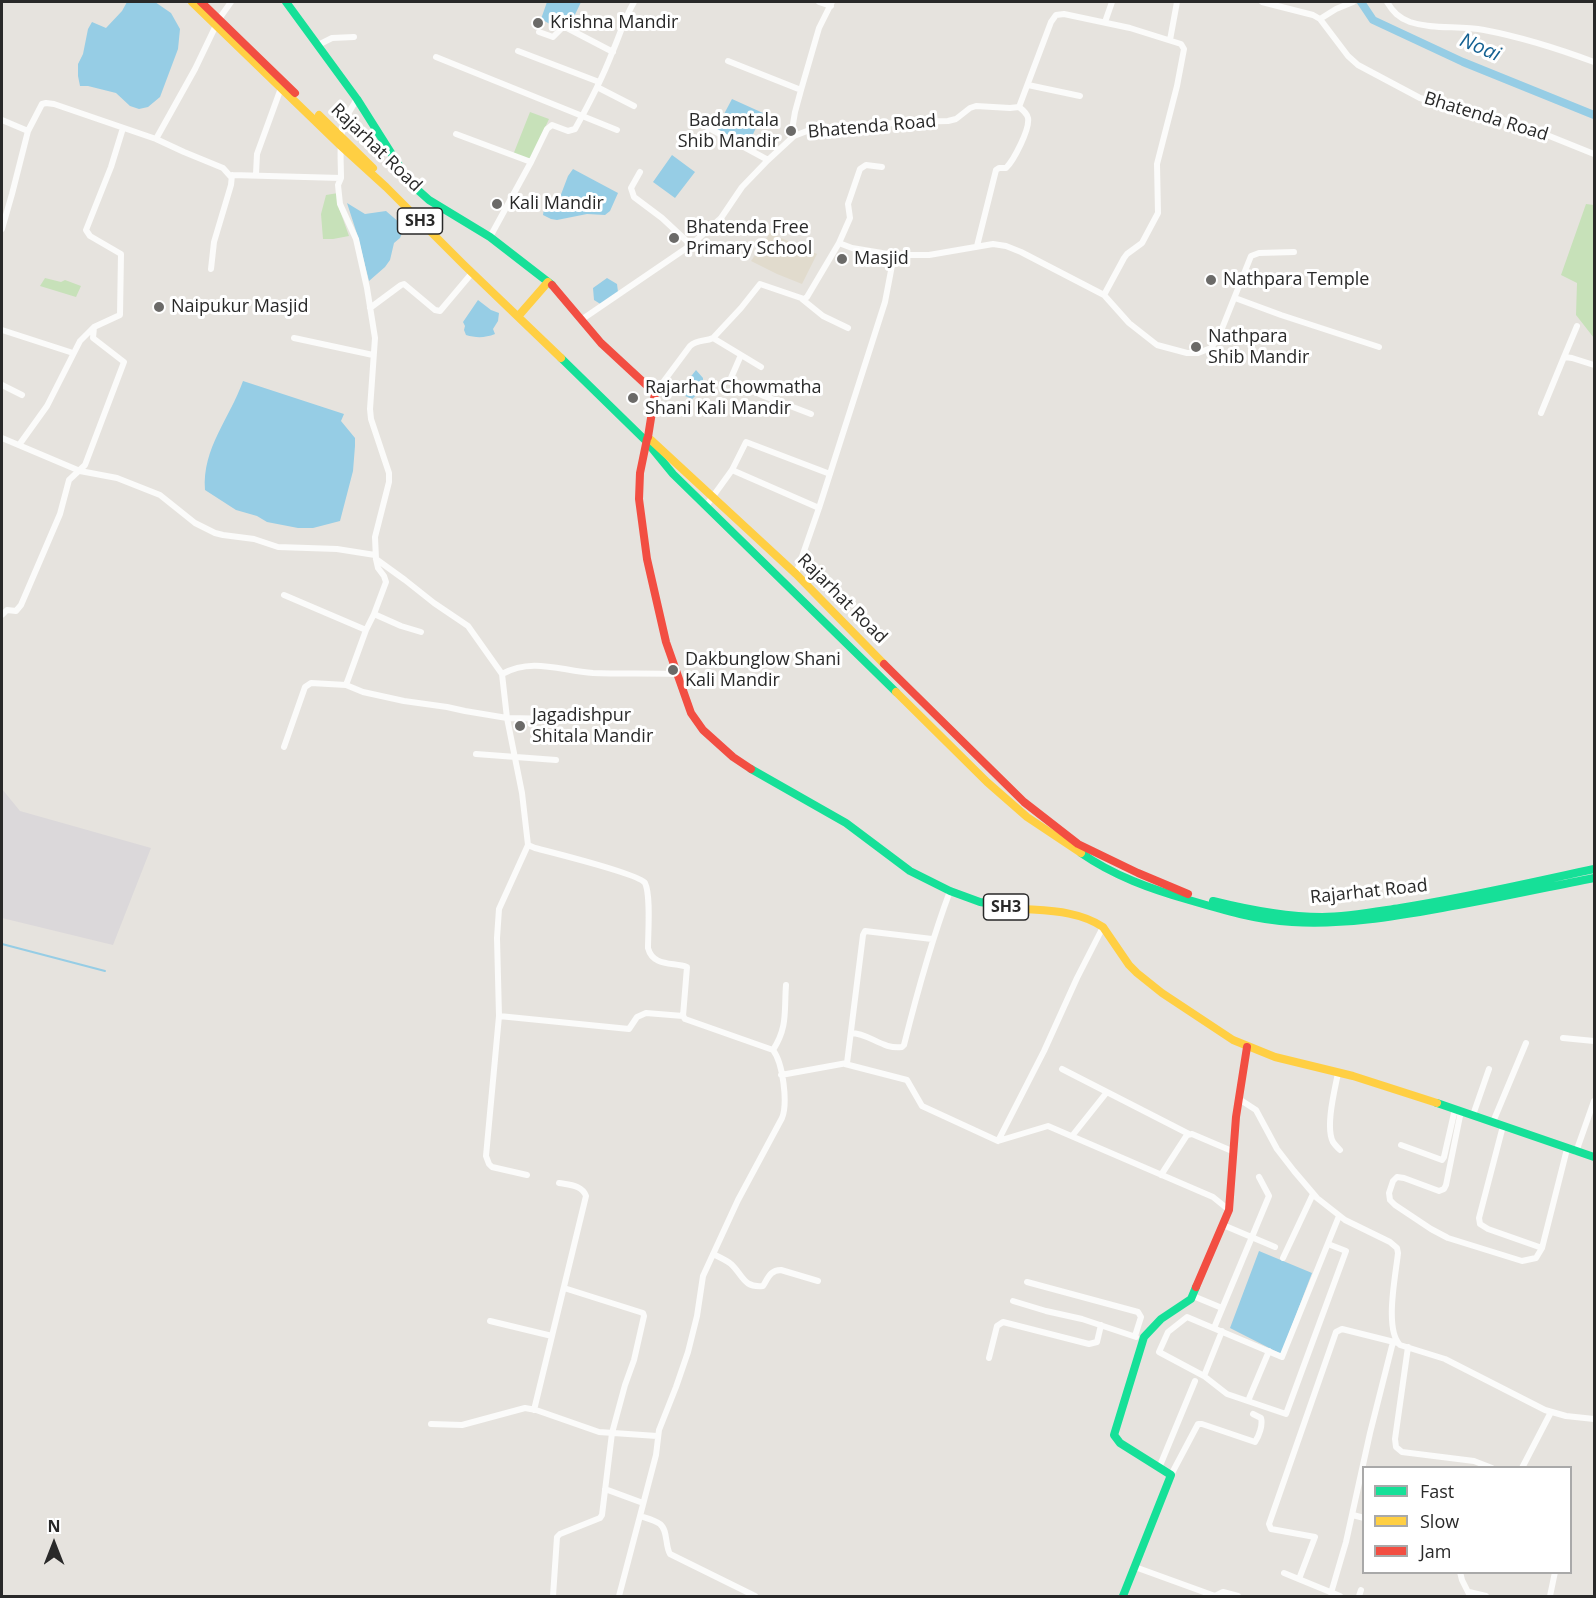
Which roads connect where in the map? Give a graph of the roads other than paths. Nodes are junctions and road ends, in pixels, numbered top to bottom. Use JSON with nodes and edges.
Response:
{"nodes":[{"id":1,"x":192,"y":2,"type":"edge"},
{"id":2,"x":201,"y":2,"type":"edge"},
{"id":3,"x":231,"y":2,"type":"edge"},
{"id":4,"x":286,"y":2,"type":"edge"},
{"id":5,"x":634,"y":2,"type":"edge"},
{"id":6,"x":819,"y":2,"type":"edge"},
{"id":7,"x":1112,"y":2,"type":"edge"},
{"id":8,"x":1177,"y":2,"type":"edge"},
{"id":9,"x":1262,"y":2,"type":"edge"},
{"id":10,"x":1353,"y":2,"type":"edge"},
{"id":11,"x":1387,"y":2,"type":"edge"},
{"id":12,"x":832,"y":4,"type":"edge"},
{"id":13,"x":1320,"y":19,"type":"junction"},
{"id":14,"x":218,"y":22,"type":"junction"},
{"id":15,"x":1105,"y":22,"type":"junction"},
{"id":16,"x":538,"y":32,"type":"dead end"},
{"id":17,"x":354,"y":37,"type":"dead end"},
{"id":18,"x":1170,"y":40,"type":"junction"},
{"id":19,"x":318,"y":45,"type":"junction"},
{"id":20,"x":518,"y":51,"type":"dead end"},
{"id":21,"x":613,"y":52,"type":"junction"},
{"id":22,"x":436,"y":57,"type":"dead end"},
{"id":23,"x":728,"y":61,"type":"dead end"},
{"id":24,"x":1594,"y":62,"type":"edge"},
{"id":25,"x":598,"y":84,"type":"junction"},
{"id":26,"x":1029,"y":85,"type":"junction"},
{"id":27,"x":281,"y":88,"type":"junction"},
{"id":28,"x":801,"y":90,"type":"junction"},
{"id":29,"x":1080,"y":96,"type":"dead end"},
{"id":30,"x":357,"y":99,"type":"junction"},
{"id":31,"x":634,"y":106,"type":"dead end"},
{"id":32,"x":1019,"y":107,"type":"junction"},
{"id":33,"x":693,"y":114,"type":"dead end"},
{"id":34,"x":582,"y":117,"type":"junction"},
{"id":35,"x":2,"y":120,"type":"edge"},
{"id":36,"x":123,"y":128,"type":"junction"},
{"id":37,"x":617,"y":130,"type":"dead end"},
{"id":38,"x":28,"y":131,"type":"junction"},
{"id":39,"x":456,"y":134,"type":"dead end"},
{"id":40,"x":341,"y":136,"type":"junction"},
{"id":41,"x":794,"y":136,"type":"junction"},
{"id":42,"x":156,"y":139,"type":"junction"},
{"id":43,"x":341,"y":146,"type":"junction"},
{"id":44,"x":1594,"y":154,"type":"edge"},
{"id":45,"x":768,"y":160,"type":"junction"},
{"id":46,"x":531,"y":162,"type":"junction"},
{"id":47,"x":882,"y":167,"type":"dead end"},
{"id":48,"x":640,"y":172,"type":"dead end"},
{"id":49,"x":256,"y":174,"type":"junction"},
{"id":50,"x":232,"y":175,"type":"junction"},
{"id":51,"x":341,"y":178,"type":"junction"},
{"id":52,"x":2,"y":229,"type":"edge"},
{"id":53,"x":490,"y":237,"type":"junction"},
{"id":54,"x":839,"y":243,"type":"junction"},
{"id":55,"x":692,"y":245,"type":"junction"},
{"id":56,"x":977,"y":246,"type":"junction"},
{"id":57,"x":1294,"y":252,"type":"dead end"},
{"id":58,"x":894,"y":255,"type":"junction"},
{"id":59,"x":211,"y":270,"type":"dead end"},
{"id":60,"x":472,"y":273,"type":"junction"},
{"id":61,"x":548,"y":282,"type":"junction"},
{"id":62,"x":1104,"y":295,"type":"junction"},
{"id":63,"x":1235,"y":298,"type":"junction"},
{"id":64,"x":802,"y":299,"type":"junction"},
{"id":65,"x":370,"y":308,"type":"junction"},
{"id":66,"x":521,"y":313,"type":"junction"},
{"id":67,"x":581,"y":320,"type":"junction"},
{"id":68,"x":1577,"y":326,"type":"dead end"},
{"id":69,"x":94,"y":327,"type":"junction"},
{"id":70,"x":848,"y":328,"type":"dead end"},
{"id":71,"x":2,"y":330,"type":"edge"},
{"id":72,"x":294,"y":338,"type":"dead end"},
{"id":73,"x":713,"y":338,"type":"junction"},
{"id":74,"x":1379,"y":347,"type":"dead end"},
{"id":75,"x":73,"y":353,"type":"junction"},
{"id":76,"x":373,"y":355,"type":"junction"},
{"id":77,"x":741,"y":355,"type":"junction"},
{"id":78,"x":1564,"y":357,"type":"junction"},
{"id":79,"x":1594,"y":366,"type":"edge"},
{"id":80,"x":761,"y":367,"type":"dead end"},
{"id":81,"x":2,"y":385,"type":"edge"},
{"id":82,"x":655,"y":393,"type":"junction"},
{"id":83,"x":22,"y":395,"type":"dead end"},
{"id":84,"x":1541,"y":413,"type":"dead end"},
{"id":85,"x":811,"y":414,"type":"dead end"},
{"id":86,"x":2,"y":438,"type":"edge"},
{"id":87,"x":647,"y":439,"type":"junction"},
{"id":88,"x":19,"y":445,"type":"junction"},
{"id":89,"x":732,"y":470,"type":"junction"},
{"id":90,"x":80,"y":471,"type":"junction"},
{"id":91,"x":830,"y":474,"type":"junction"},
{"id":92,"x":712,"y":497,"type":"junction"},
{"id":93,"x":706,"y":506,"type":"junction"},
{"id":94,"x":819,"y":508,"type":"junction"},
{"id":95,"x":376,"y":557,"type":"junction"},
{"id":96,"x":796,"y":574,"type":"junction"},
{"id":97,"x":284,"y":595,"type":"dead end"},
{"id":98,"x":374,"y":614,"type":"junction"},
{"id":99,"x":2,"y":615,"type":"edge"},
{"id":100,"x":366,"y":630,"type":"junction"},
{"id":101,"x":421,"y":632,"type":"dead end"},
{"id":102,"x":502,"y":674,"type":"junction"},
{"id":103,"x":677,"y":674,"type":"junction"},
{"id":104,"x":346,"y":685,"type":"junction"},
{"id":105,"x":507,"y":718,"type":"junction"},
{"id":106,"x":558,"y":719,"type":"dead end"},
{"id":107,"x":284,"y":747,"type":"dead end"},
{"id":108,"x":476,"y":754,"type":"dead end"},
{"id":109,"x":515,"y":756,"type":"junction"},
{"id":110,"x":556,"y":760,"type":"dead end"},
{"id":111,"x":528,"y":845,"type":"junction"},
{"id":112,"x":1594,"y":869,"type":"edge"},
{"id":113,"x":1594,"y":878,"type":"edge"},
{"id":114,"x":950,"y":891,"type":"junction"},
{"id":115,"x":1103,"y":927,"type":"junction"},
{"id":116,"x":932,"y":939,"type":"junction"},
{"id":117,"x":786,"y":985,"type":"dead end"},
{"id":118,"x":499,"y":1016,"type":"junction"},
{"id":119,"x":683,"y":1016,"type":"junction"},
{"id":120,"x":851,"y":1033,"type":"junction"},
{"id":121,"x":1563,"y":1038,"type":"dead end"},
{"id":122,"x":1594,"y":1041,"type":"edge"},
{"id":123,"x":1526,"y":1043,"type":"dead end"},
{"id":124,"x":1247,"y":1047,"type":"junction"},
{"id":125,"x":773,"y":1050,"type":"junction"},
{"id":126,"x":845,"y":1064,"type":"junction"},
{"id":127,"x":1062,"y":1069,"type":"dead end"},
{"id":128,"x":1489,"y":1070,"type":"dead end"},
{"id":129,"x":1338,"y":1073,"type":"junction"},
{"id":130,"x":782,"y":1075,"type":"junction"},
{"id":131,"x":1107,"y":1092,"type":"junction"},
{"id":132,"x":1239,"y":1099,"type":"junction"},
{"id":133,"x":1594,"y":1101,"type":"edge"},
{"id":134,"x":1458,"y":1110,"type":"junction"},
{"id":135,"x":1473,"y":1115,"type":"junction"},
{"id":136,"x":1493,"y":1122,"type":"junction"},
{"id":137,"x":1503,"y":1126,"type":"junction"},
{"id":138,"x":1190,"y":1134,"type":"junction"},
{"id":139,"x":1072,"y":1136,"type":"junction"},
{"id":140,"x":998,"y":1141,"type":"junction"},
{"id":141,"x":1401,"y":1145,"type":"dead end"},
{"id":142,"x":1567,"y":1149,"type":"junction"},
{"id":143,"x":1233,"y":1150,"type":"junction"},
{"id":144,"x":1340,"y":1150,"type":"dead end"},
{"id":145,"x":1576,"y":1152,"type":"junction"},
{"id":146,"x":1594,"y":1157,"type":"edge"},
{"id":147,"x":527,"y":1175,"type":"dead end"},
{"id":148,"x":1161,"y":1175,"type":"junction"},
{"id":149,"x":1258,"y":1177,"type":"dead end"},
{"id":150,"x":559,"y":1183,"type":"dead end"},
{"id":151,"x":1313,"y":1194,"type":"junction"},
{"id":152,"x":1229,"y":1210,"type":"junction"},
{"id":153,"x":1339,"y":1216,"type":"junction"},
{"id":154,"x":1223,"y":1225,"type":"junction"},
{"id":155,"x":1252,"y":1236,"type":"junction"},
{"id":156,"x":1328,"y":1244,"type":"junction"},
{"id":157,"x":1275,"y":1247,"type":"dead end"},
{"id":158,"x":1542,"y":1248,"type":"junction"},
{"id":159,"x":713,"y":1254,"type":"junction"},
{"id":160,"x":1283,"y":1258,"type":"dead end"},
{"id":161,"x":818,"y":1281,"type":"dead end"},
{"id":162,"x":1027,"y":1282,"type":"dead end"},
{"id":163,"x":564,"y":1288,"type":"junction"},
{"id":164,"x":1193,"y":1296,"type":"junction"},
{"id":165,"x":1013,"y":1300,"type":"dead end"},
{"id":166,"x":1222,"y":1308,"type":"junction"},
{"id":167,"x":490,"y":1322,"type":"dead end"},
{"id":168,"x":1101,"y":1325,"type":"junction"},
{"id":169,"x":1214,"y":1328,"type":"junction"},
{"id":170,"x":1221,"y":1331,"type":"junction"},
{"id":171,"x":552,"y":1336,"type":"junction"},
{"id":172,"x":1139,"y":1338,"type":"junction"},
{"id":173,"x":1396,"y":1342,"type":"junction"},
{"id":174,"x":1408,"y":1347,"type":"junction"},
{"id":175,"x":1269,"y":1351,"type":"junction"},
{"id":176,"x":989,"y":1358,"type":"dead end"},
{"id":177,"x":1204,"y":1376,"type":"junction"},
{"id":178,"x":1195,"y":1381,"type":"dead end"},
{"id":179,"x":1248,"y":1401,"type":"junction"},
{"id":180,"x":534,"y":1410,"type":"junction"},
{"id":181,"x":1551,"y":1412,"type":"junction"},
{"id":182,"x":1253,"y":1414,"type":"dead end"},
{"id":183,"x":1594,"y":1419,"type":"edge"},
{"id":184,"x":431,"y":1424,"type":"dead end"},
{"id":185,"x":612,"y":1433,"type":"junction"},
{"id":186,"x":657,"y":1436,"type":"junction"},
{"id":187,"x":1363,"y":1466,"type":"edge"},
{"id":188,"x":1489,"y":1466,"type":"edge"},
{"id":189,"x":1523,"y":1466,"type":"edge"},
{"id":190,"x":1159,"y":1468,"type":"junction"},
{"id":191,"x":1362,"y":1472,"type":"edge"},
{"id":192,"x":1171,"y":1475,"type":"junction"},
{"id":193,"x":605,"y":1489,"type":"junction"},
{"id":194,"x":644,"y":1503,"type":"junction"},
{"id":195,"x":1353,"y":1515,"type":"junction"},
{"id":196,"x":640,"y":1516,"type":"junction"},
{"id":197,"x":1362,"y":1517,"type":"edge"},
{"id":198,"x":1135,"y":1567,"type":"junction"},
{"id":199,"x":1284,"y":1573,"type":"dead end"},
{"id":200,"x":1460,"y":1574,"type":"edge"},
{"id":201,"x":1555,"y":1574,"type":"edge"},
{"id":202,"x":1299,"y":1579,"type":"junction"},
{"id":203,"x":1331,"y":1593,"type":"junction"},
{"id":204,"x":1469,"y":1594,"type":"edge"},
{"id":205,"x":553,"y":1596,"type":"edge"},
{"id":206,"x":619,"y":1596,"type":"edge"},
{"id":207,"x":755,"y":1596,"type":"edge"},
{"id":208,"x":1123,"y":1596,"type":"edge"},
{"id":209,"x":1238,"y":1596,"type":"edge"},
{"id":210,"x":1340,"y":1596,"type":"edge"},
{"id":211,"x":1486,"y":1596,"type":"edge"},
{"id":212,"x":1550,"y":1596,"type":"edge"}],
"edges":[{"from":1,"to":14,"type":"main road","name":"Rajarhat Road","number":"SH3"},
{"from":2,"to":14,"type":"main road","name":"Rajarhat Road","number":"SH3"},
{"from":3,"to":14,"type":"street"},
{"from":4,"to":19,"type":"main road"},
{"from":5,"to":21,"type":"street"},
{"from":6,"to":12,"type":"street"},
{"from":7,"to":15,"type":"street"},
{"from":8,"to":18,"type":"street"},
{"from":9,"to":13,"type":"street"},
{"from":10,"to":13,"type":"street"},
{"from":11,"to":24,"type":"street"},
{"from":12,"to":28,"type":"street"},
{"from":13,"to":44,"type":"street","name":"Bhatenda Road"},
{"from":14,"to":27,"type":"main road","name":"Rajarhat Road","number":"SH3"},
{"from":14,"to":40,"type":"main road","name":"Rajarhat Road","number":"SH3"},
{"from":14,"to":42,"type":"street"},
{"from":15,"to":18,"type":"street"},
{"from":15,"to":26,"type":"street"},
{"from":16,"to":21,"type":"street"},
{"from":17,"to":19,"type":"street"},
{"from":18,"to":62,"type":"street"},
{"from":19,"to":30,"type":"main road"},
{"from":20,"to":25,"type":"street"},
{"from":21,"to":25,"type":"street"},
{"from":22,"to":34,"type":"street"},
{"from":23,"to":28,"type":"street"},
{"from":25,"to":31,"type":"street"},
{"from":25,"to":34,"type":"street"},
{"from":26,"to":29,"type":"street"},
{"from":26,"to":32,"type":"street"},
{"from":27,"to":43,"type":"main road","name":"Rajarhat Road","number":"SH3"},
{"from":27,"to":49,"type":"street"},
{"from":28,"to":41,"type":"street"},
{"from":30,"to":40,"type":"street"},
{"from":30,"to":53,"type":"main road"},
{"from":32,"to":41,"type":"street","name":"Bhatenda Road"},
{"from":32,"to":56,"type":"street"},
{"from":33,"to":45,"type":"street"},
{"from":34,"to":37,"type":"street"},
{"from":34,"to":46,"type":"street"},
{"from":35,"to":38,"type":"street"},
{"from":36,"to":38,"type":"street"},
{"from":36,"to":42,"type":"street"},
{"from":36,"to":69,"type":"street"},
{"from":38,"to":52,"type":"street"},
{"from":39,"to":46,"type":"street"},
{"from":40,"to":43,"type":"street"},
{"from":40,"to":66,"type":"main road","name":"Rajarhat Road","number":"SH3"},
{"from":41,"to":45,"type":"street","name":"Bhatenda Road"},
{"from":42,"to":50,"type":"street"},
{"from":43,"to":51,"type":"street"},
{"from":43,"to":60,"type":"main road","name":"Rajarhat Road","number":"SH3"},
{"from":45,"to":55,"type":"street","name":"Bhatenda Road"},
{"from":46,"to":53,"type":"street"},
{"from":47,"to":54,"type":"street"},
{"from":48,"to":55,"type":"street"},
{"from":49,"to":50,"type":"street"},
{"from":49,"to":51,"type":"street"},
{"from":50,"to":59,"type":"street"},
{"from":51,"to":65,"type":"street"},
{"from":53,"to":61,"type":"main road"},
{"from":54,"to":58,"type":"street"},
{"from":54,"to":64,"type":"street"},
{"from":55,"to":67,"type":"street","name":"Bhatenda Road"},
{"from":56,"to":58,"type":"street"},
{"from":56,"to":62,"type":"street"},
{"from":57,"to":63,"type":"street"},
{"from":58,"to":91,"type":"street"},
{"from":60,"to":65,"type":"street"},
{"from":60,"to":87,"type":"main road","name":"Rajarhat Road","number":"SH3"},
{"from":61,"to":66,"type":"main road"},
{"from":61,"to":67,"type":"main road"},
{"from":62,"to":63,"type":"street"},
{"from":63,"to":74,"type":"street"},
{"from":64,"to":70,"type":"street"},
{"from":64,"to":73,"type":"street"},
{"from":65,"to":76,"type":"street"},
{"from":66,"to":87,"type":"main road","name":"Rajarhat Road","number":"SH3"},
{"from":67,"to":82,"type":"main road"},
{"from":68,"to":78,"type":"street"},
{"from":69,"to":75,"type":"street"},
{"from":69,"to":90,"type":"street"},
{"from":71,"to":75,"type":"street"},
{"from":72,"to":76,"type":"street"},
{"from":73,"to":77,"type":"street"},
{"from":73,"to":82,"type":"street"},
{"from":75,"to":88,"type":"street"},
{"from":76,"to":95,"type":"street"},
{"from":77,"to":80,"type":"street"},
{"from":77,"to":85,"type":"street"},
{"from":78,"to":79,"type":"street"},
{"from":78,"to":84,"type":"street"},
{"from":81,"to":83,"type":"street"},
{"from":82,"to":87,"type":"main road"},
{"from":86,"to":88,"type":"street"},
{"from":87,"to":92,"type":"main road","name":"Rajarhat Road"},
{"from":87,"to":93,"type":"main road"},
{"from":87,"to":103,"type":"main road","number":"SH3"},
{"from":88,"to":90,"type":"street"},
{"from":89,"to":91,"type":"street"},
{"from":89,"to":92,"type":"street"},
{"from":89,"to":94,"type":"street"},
{"from":90,"to":95,"type":"street"},
{"from":90,"to":99,"type":"street"},
{"from":91,"to":94,"type":"street"},
{"from":92,"to":93,"type":"street"},
{"from":92,"to":96,"type":"main road","name":"Rajarhat Road"},
{"from":93,"to":113,"type":"main road"},
{"from":94,"to":96,"type":"street"},
{"from":95,"to":98,"type":"street"},
{"from":95,"to":102,"type":"street"},
{"from":96,"to":112,"type":"main road","name":"Rajarhat Road"},
{"from":97,"to":100,"type":"street"},
{"from":98,"to":100,"type":"street"},
{"from":98,"to":101,"type":"street"},
{"from":100,"to":104,"type":"street"},
{"from":102,"to":103,"type":"street"},
{"from":102,"to":105,"type":"street"},
{"from":103,"to":114,"type":"main road","number":"SH3"},
{"from":104,"to":105,"type":"street"},
{"from":104,"to":107,"type":"street"},
{"from":105,"to":106,"type":"street"},
{"from":105,"to":109,"type":"street"},
{"from":108,"to":109,"type":"street"},
{"from":109,"to":110,"type":"street"},
{"from":109,"to":111,"type":"street"},
{"from":111,"to":118,"type":"street"},
{"from":111,"to":119,"type":"street"},
{"from":114,"to":115,"type":"main road","number":"SH3"},
{"from":114,"to":116,"type":"street"},
{"from":115,"to":124,"type":"main road"},
{"from":115,"to":140,"type":"street"},
{"from":116,"to":120,"type":"street"},
{"from":116,"to":120,"type":"street"},
{"from":117,"to":125,"type":"street"},
{"from":118,"to":119,"type":"street"},
{"from":118,"to":147,"type":"street"},
{"from":119,"to":125,"type":"street"},
{"from":120,"to":126,"type":"street"},
{"from":121,"to":122,"type":"street"},
{"from":123,"to":136,"type":"street"},
{"from":124,"to":129,"type":"main road"},
{"from":124,"to":132,"type":"main road"},
{"from":125,"to":130,"type":"street"},
{"from":126,"to":130,"type":"street"},
{"from":126,"to":140,"type":"street"},
{"from":127,"to":131,"type":"street"},
{"from":128,"to":135,"type":"street"},
{"from":129,"to":134,"type":"main road"},
{"from":129,"to":144,"type":"street"},
{"from":130,"to":159,"type":"street"},
{"from":131,"to":138,"type":"street"},
{"from":131,"to":139,"type":"street"},
{"from":132,"to":143,"type":"main road"},
{"from":132,"to":151,"type":"street"},
{"from":133,"to":145,"type":"street"},
{"from":134,"to":135,"type":"main road"},
{"from":134,"to":141,"type":"street"},
{"from":134,"to":158,"type":"street"},
{"from":135,"to":136,"type":"main road"},
{"from":136,"to":137,"type":"main road"},
{"from":137,"to":142,"type":"main road"},
{"from":137,"to":158,"type":"street"},
{"from":138,"to":143,"type":"street"},
{"from":138,"to":148,"type":"street"},
{"from":139,"to":140,"type":"street"},
{"from":139,"to":148,"type":"street"},
{"from":142,"to":145,"type":"main road"},
{"from":142,"to":158,"type":"street"},
{"from":143,"to":152,"type":"main road"},
{"from":145,"to":146,"type":"main road"},
{"from":148,"to":152,"type":"street"},
{"from":149,"to":155,"type":"street"},
{"from":150,"to":163,"type":"street"},
{"from":151,"to":153,"type":"street"},
{"from":151,"to":160,"type":"street"},
{"from":152,"to":154,"type":"main road"},
{"from":153,"to":156,"type":"street"},
{"from":153,"to":173,"type":"street"},
{"from":154,"to":155,"type":"street"},
{"from":154,"to":164,"type":"main road"},
{"from":155,"to":157,"type":"street"},
{"from":155,"to":166,"type":"street"},
{"from":156,"to":175,"type":"street"},
{"from":156,"to":179,"type":"street"},
{"from":159,"to":161,"type":"street"},
{"from":159,"to":186,"type":"street"},
{"from":162,"to":172,"type":"street"},
{"from":163,"to":171,"type":"street"},
{"from":163,"to":185,"type":"street"},
{"from":164,"to":166,"type":"street"},
{"from":164,"to":172,"type":"main road"},
{"from":165,"to":168,"type":"street"},
{"from":166,"to":169,"type":"street"},
{"from":167,"to":171,"type":"street"},
{"from":168,"to":172,"type":"street"},
{"from":168,"to":176,"type":"street"},
{"from":169,"to":170,"type":"street"},
{"from":169,"to":177,"type":"street"},
{"from":170,"to":175,"type":"street"},
{"from":170,"to":177,"type":"street"},
{"from":171,"to":180,"type":"street"},
{"from":172,"to":190,"type":"main road"},
{"from":173,"to":174,"type":"street"},
{"from":173,"to":187,"type":"street"},
{"from":173,"to":202,"type":"street"},
{"from":174,"to":181,"type":"street"},
{"from":174,"to":188,"type":"street"},
{"from":175,"to":179,"type":"street"},
{"from":177,"to":179,"type":"street"},
{"from":178,"to":190,"type":"street"},
{"from":180,"to":184,"type":"street"},
{"from":180,"to":185,"type":"street"},
{"from":181,"to":183,"type":"street"},
{"from":181,"to":189,"type":"street"},
{"from":182,"to":192,"type":"street"},
{"from":185,"to":186,"type":"street"},
{"from":185,"to":193,"type":"street"},
{"from":186,"to":194,"type":"street"},
{"from":190,"to":192,"type":"main road"},
{"from":191,"to":195,"type":"street"},
{"from":192,"to":198,"type":"main road"},
{"from":193,"to":194,"type":"street"},
{"from":193,"to":205,"type":"street"},
{"from":194,"to":196,"type":"street"},
{"from":195,"to":197,"type":"street"},
{"from":195,"to":203,"type":"street"},
{"from":196,"to":206,"type":"street"},
{"from":196,"to":207,"type":"street"},
{"from":198,"to":208,"type":"main road"},
{"from":198,"to":209,"type":"street"},
{"from":199,"to":202,"type":"street"},
{"from":200,"to":204,"type":"street"},
{"from":201,"to":212,"type":"street"},
{"from":202,"to":203,"type":"street"},
{"from":203,"to":210,"type":"street"},
{"from":204,"to":211,"type":"street"}]}
